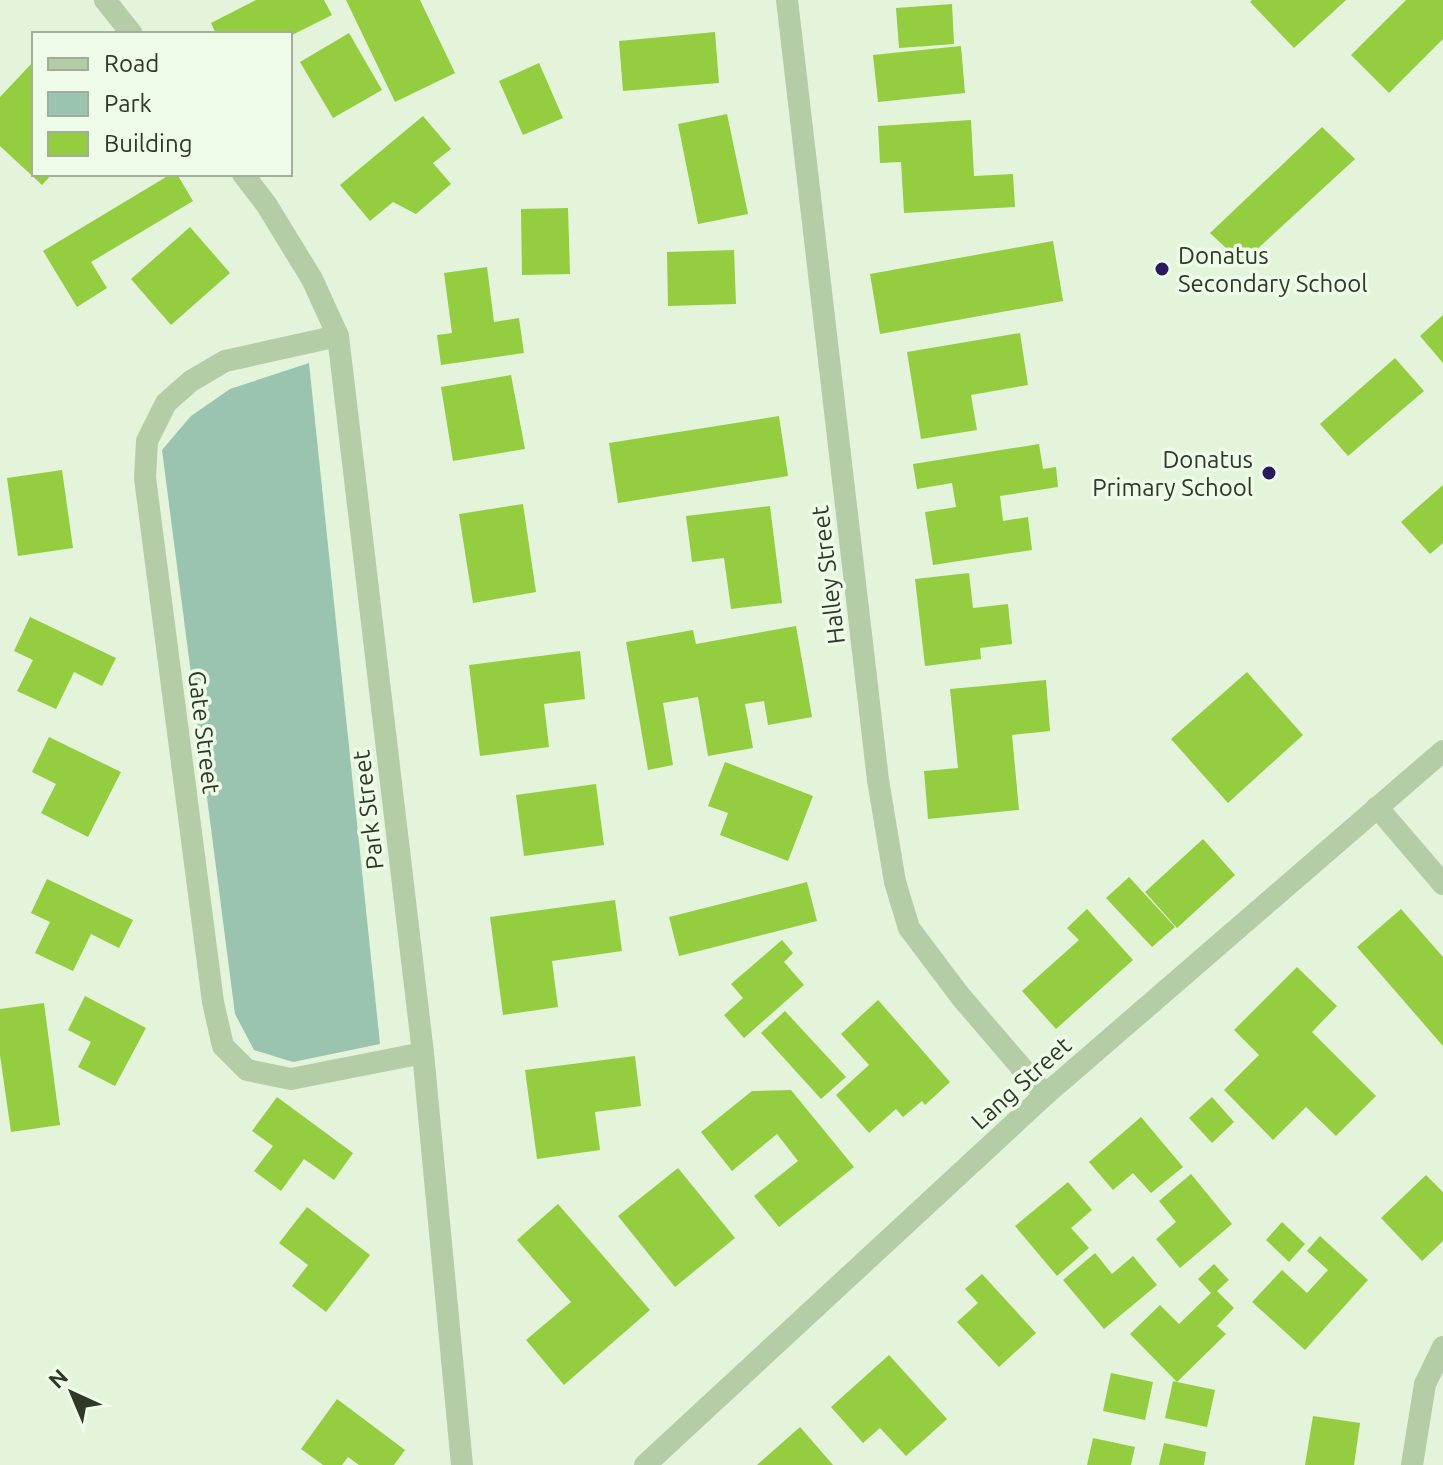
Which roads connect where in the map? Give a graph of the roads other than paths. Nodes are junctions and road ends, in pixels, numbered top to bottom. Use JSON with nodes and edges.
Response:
{"nodes":[{"id":1,"x":105,"y":0,"type":"edge"},
{"id":2,"x":787,"y":0,"type":"edge"},
{"id":3,"x":130,"y":32,"type":"edge"},
{"id":4,"x":245,"y":176,"type":"edge"},
{"id":5,"x":338,"y":336,"type":"junction"},
{"id":6,"x":1443,"y":751,"type":"edge"},
{"id":7,"x":1377,"y":807,"type":"junction"},
{"id":8,"x":1443,"y":884,"type":"edge"},
{"id":9,"x":423,"y":1053,"type":"junction"},
{"id":10,"x":1045,"y":1095,"type":"junction"},
{"id":11,"x":1443,"y":1347,"type":"edge"},
{"id":12,"x":462,"y":1465,"type":"edge"},
{"id":13,"x":645,"y":1465,"type":"edge"},
{"id":14,"x":1412,"y":1465,"type":"edge"}],
"edges":[{"from":1,"to":3,"type":"street"},
{"from":2,"to":10,"type":"street","name":"Halley Street"},
{"from":4,"to":5,"type":"street","name":"Park Street"},
{"from":5,"to":9,"type":"street","name":"Park Street"},
{"from":5,"to":9,"type":"street","name":"Gate Street"},
{"from":6,"to":7,"type":"street","name":"Lang Street"},
{"from":7,"to":8,"type":"street"},
{"from":7,"to":10,"type":"street","name":"Lang Street"},
{"from":9,"to":12,"type":"street","name":"Park Street"},
{"from":10,"to":13,"type":"street","name":"Lang Street"},
{"from":11,"to":14,"type":"street"}]}
